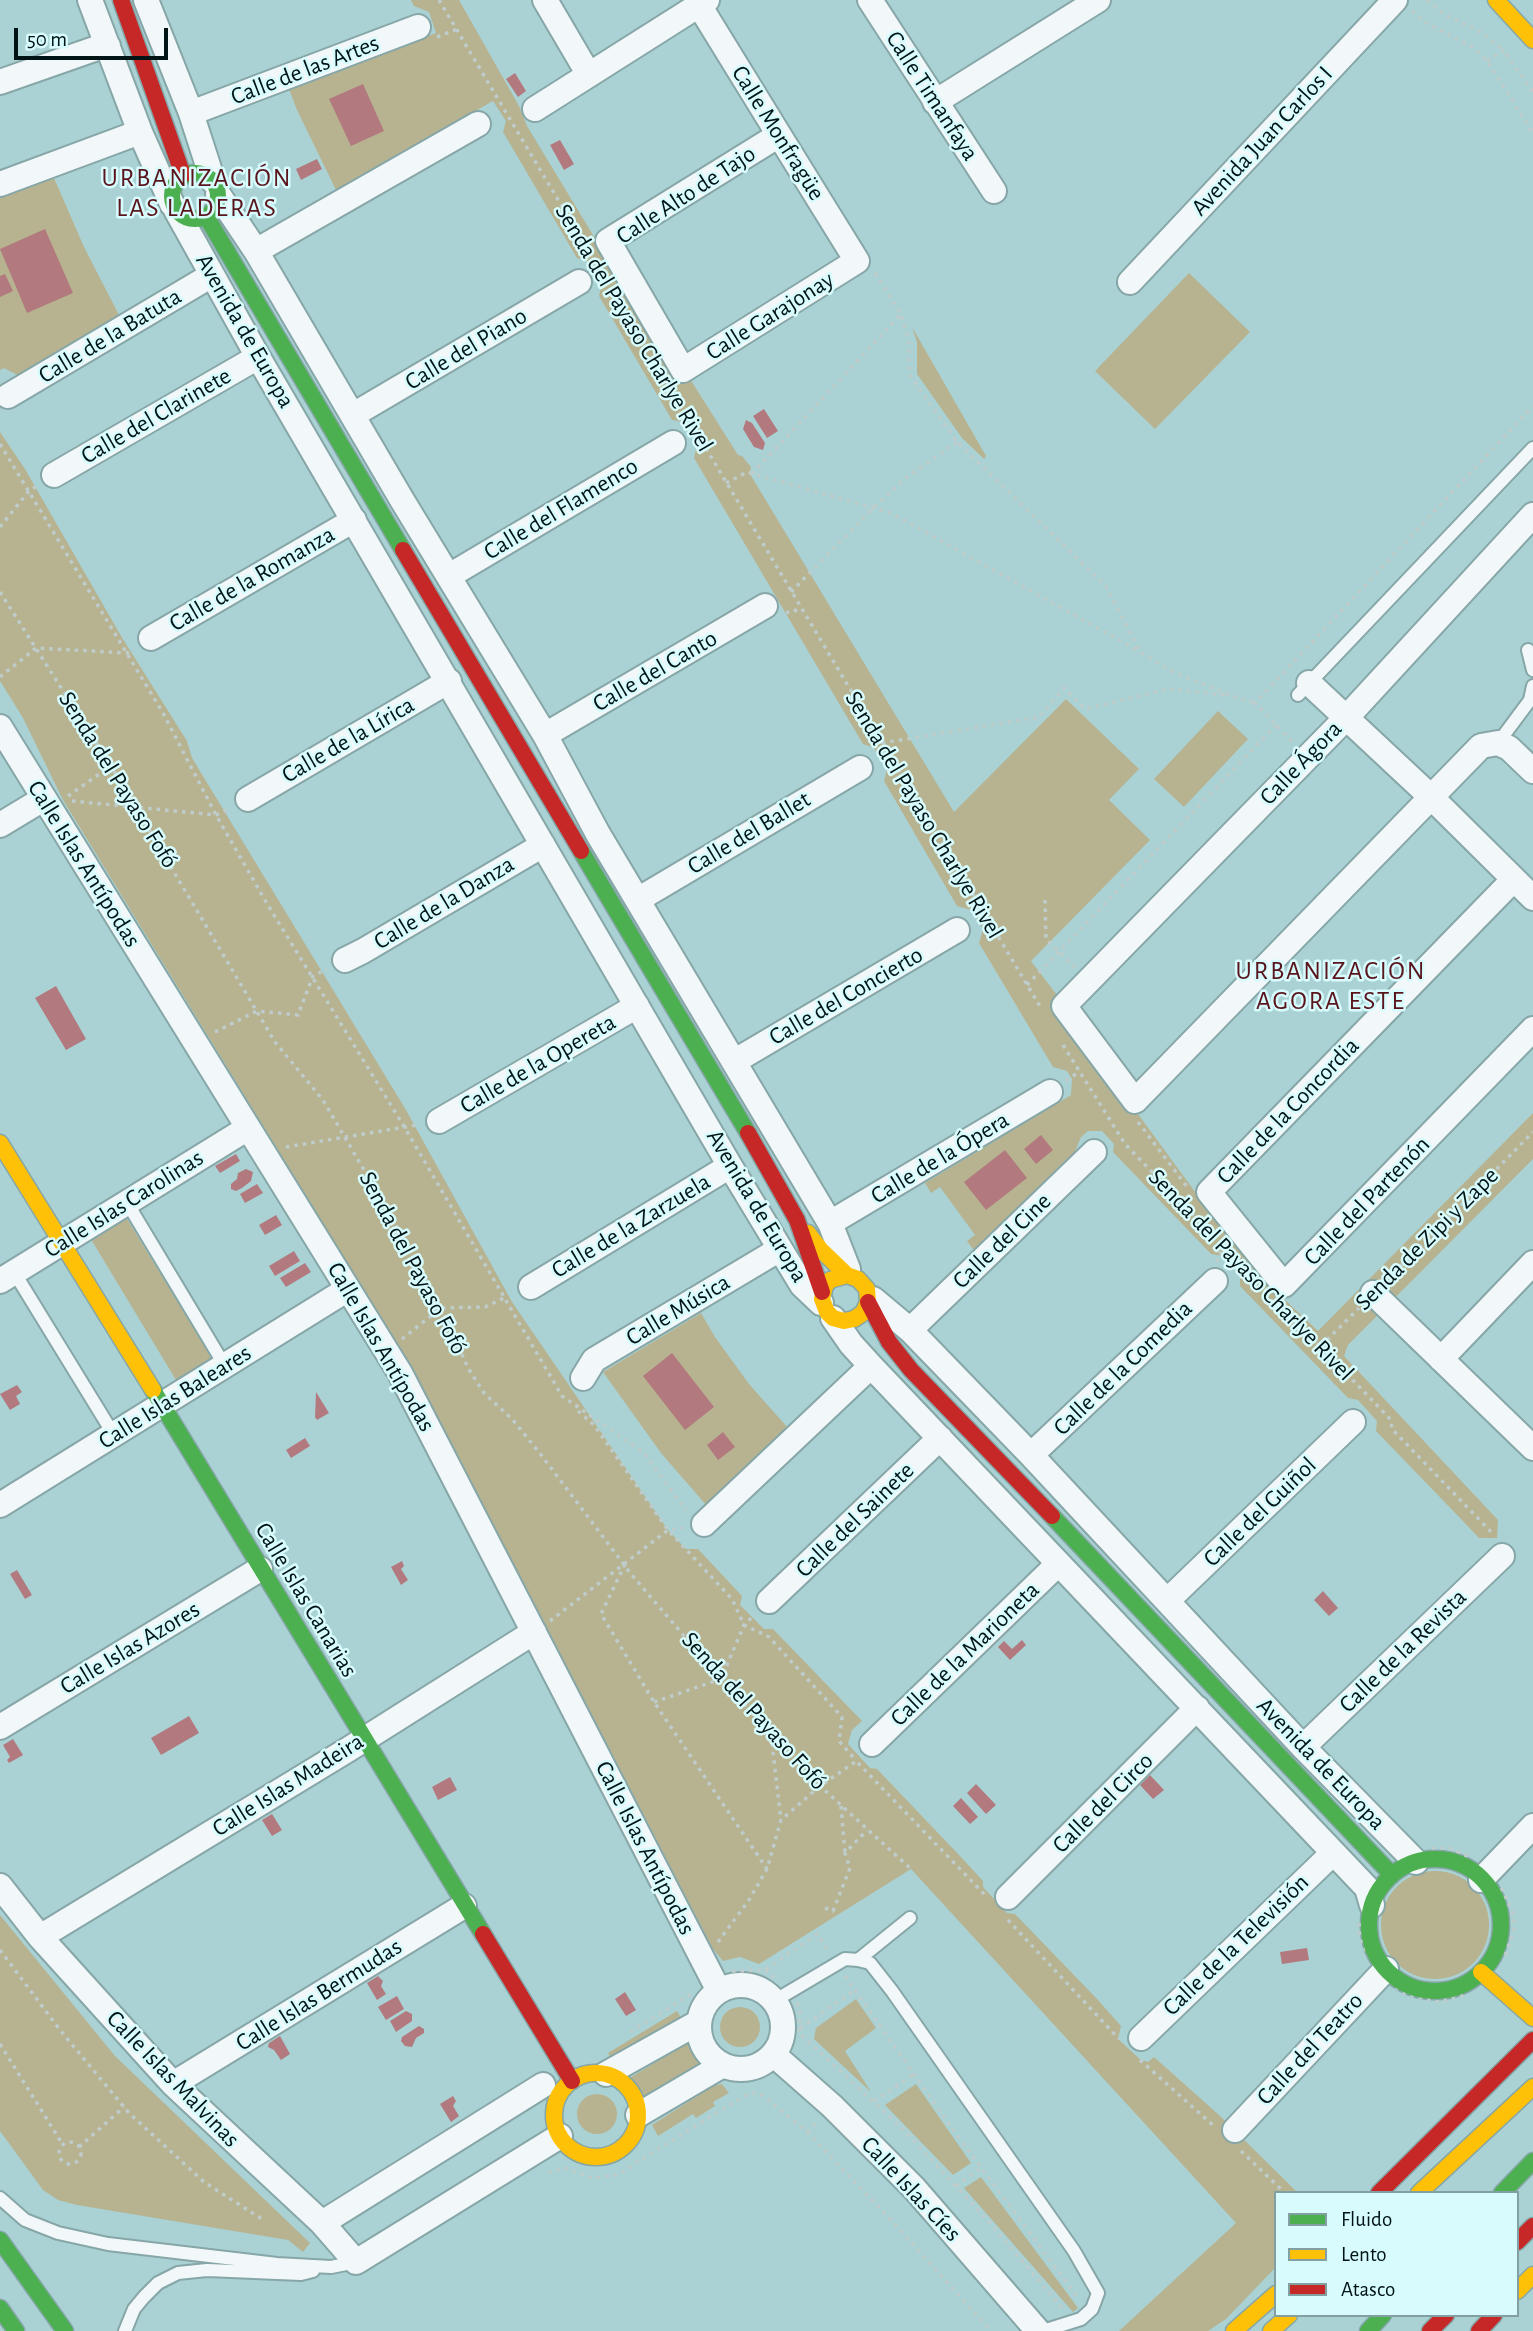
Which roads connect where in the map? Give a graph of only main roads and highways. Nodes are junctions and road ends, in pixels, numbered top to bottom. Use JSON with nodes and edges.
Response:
{"nodes":[{"id":1,"x":121,"y":0,"type":"edge"},
{"id":2,"x":1496,"y":0,"type":"edge"},
{"id":3,"x":1533,"y":40,"type":"edge"},
{"id":4,"x":183,"y":175,"type":"junction"},
{"id":5,"x":206,"y":216,"type":"junction"},
{"id":6,"x":0,"y":1143,"type":"edge"},
{"id":7,"x":797,"y":1220,"type":"junction"},
{"id":8,"x":849,"y":1275,"type":"junction"},
{"id":9,"x":868,"y":1299,"type":"junction"},
{"id":10,"x":830,"y":1309,"type":"junction"},
{"id":11,"x":911,"y":1370,"type":"junction"},
{"id":12,"x":1392,"y":1875,"type":"junction"},
{"id":13,"x":1481,"y":1972,"type":"junction"},
{"id":14,"x":1533,"y":2018,"type":"edge"},
{"id":15,"x":1533,"y":2040,"type":"edge"},
{"id":16,"x":572,"y":2081,"type":"junction"},
{"id":17,"x":1533,"y":2087,"type":"edge"},
{"id":18,"x":1533,"y":2161,"type":"edge"},
{"id":19,"x":1381,"y":2191,"type":"edge"},
{"id":20,"x":1421,"y":2191,"type":"edge"},
{"id":21,"x":1504,"y":2191,"type":"edge"},
{"id":22,"x":1533,"y":2226,"type":"edge"},
{"id":23,"x":0,"y":2240,"type":"edge"},
{"id":24,"x":1519,"y":2240,"type":"edge"},
{"id":25,"x":1533,"y":2275,"type":"edge"},
{"id":26,"x":1519,"y":2289,"type":"edge"},
{"id":27,"x":1274,"y":2296,"type":"edge"},
{"id":28,"x":0,"y":2308,"type":"edge"},
{"id":29,"x":1287,"y":2317,"type":"edge"},
{"id":30,"x":1381,"y":2317,"type":"edge"},
{"id":31,"x":1444,"y":2317,"type":"edge"},
{"id":32,"x":1492,"y":2317,"type":"edge"},
{"id":33,"x":15,"y":2330,"type":"edge"},
{"id":34,"x":65,"y":2331,"type":"edge"},
{"id":35,"x":1234,"y":2331,"type":"edge"},
{"id":36,"x":1271,"y":2331,"type":"edge"},
{"id":37,"x":1368,"y":2331,"type":"edge"},
{"id":38,"x":1430,"y":2331,"type":"edge"},
{"id":39,"x":1479,"y":2331,"type":"edge"}],
"edges":[{"from":1,"to":4,"type":"main road"},
{"from":2,"to":3,"type":"main road"},
{"from":4,"to":5,"type":"main road"},
{"from":4,"to":5,"type":"main road"},
{"from":5,"to":7,"type":"main road","name":"Avenida de Europa"},
{"from":6,"to":16,"type":"main road","name":"Calle Islas Canarias"},
{"from":7,"to":8,"type":"main road","name":"Avenida de Europa"},
{"from":7,"to":10,"type":"main road","name":"Avenida de Europa"},
{"from":8,"to":9,"type":"main road"},
{"from":8,"to":10,"type":"main road"},
{"from":9,"to":10,"type":"main road"},
{"from":9,"to":11,"type":"main road","name":"Avenida de Europa"},
{"from":10,"to":11,"type":"main road","name":"Avenida de Europa"},
{"from":11,"to":12,"type":"main road","name":"Avenida de Europa"},
{"from":12,"to":13,"type":"main road"},
{"from":12,"to":13,"type":"main road"},
{"from":13,"to":14,"type":"main road"},
{"from":15,"to":19,"type":"main road"},
{"from":16,"to":16,"type":"main road"},
{"from":17,"to":20,"type":"main road"},
{"from":18,"to":21,"type":"main road"},
{"from":22,"to":24,"type":"main road"},
{"from":23,"to":34,"type":"main road"},
{"from":25,"to":26,"type":"main road"},
{"from":27,"to":35,"type":"main road"},
{"from":28,"to":33,"type":"main road"},
{"from":29,"to":36,"type":"main road"},
{"from":30,"to":37,"type":"main road"},
{"from":31,"to":38,"type":"main road"},
{"from":32,"to":39,"type":"main road"}]}
